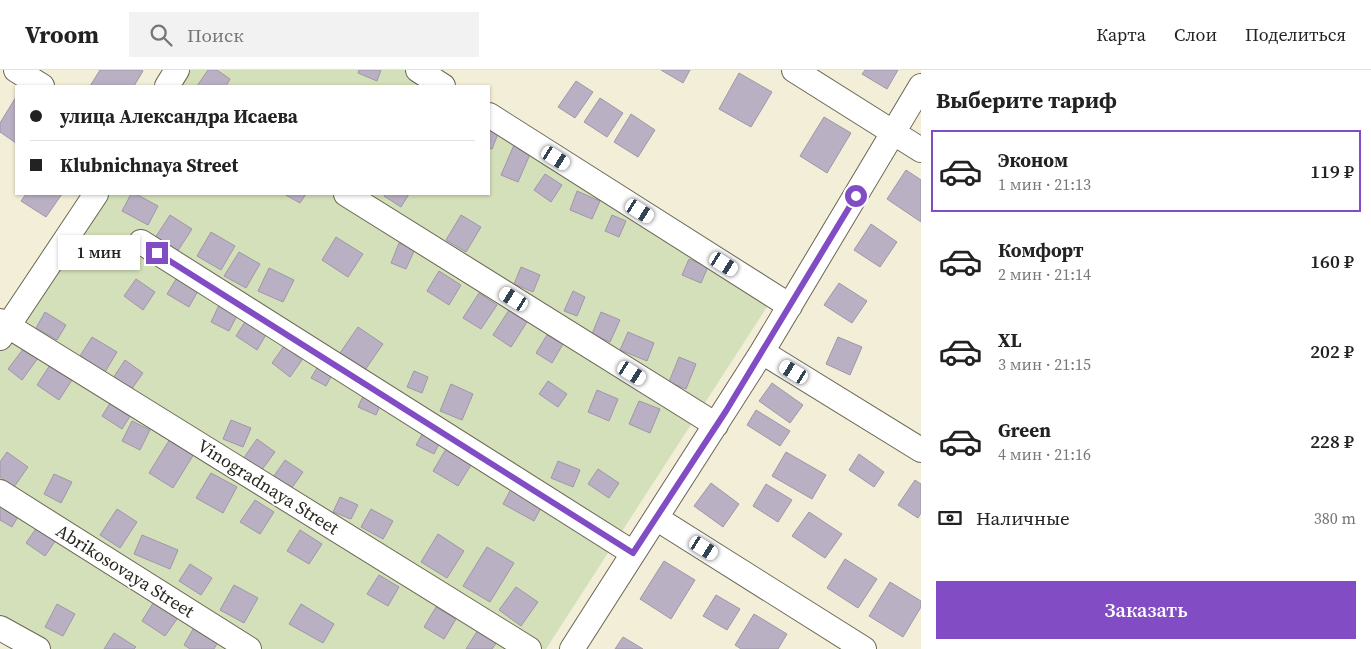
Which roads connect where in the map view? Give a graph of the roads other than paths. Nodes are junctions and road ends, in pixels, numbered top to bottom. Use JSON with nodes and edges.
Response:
{"nodes":[{"id":1,"x":16,"y":70,"type":"edge"},
{"id":2,"x":418,"y":70,"type":"edge"},
{"id":3,"x":794,"y":70,"type":"edge"},
{"id":4,"x":40,"y":85,"type":"edge"},
{"id":5,"x":441,"y":85,"type":"edge"},
{"id":6,"x":921,"y":86,"type":"edge"},
{"id":7,"x":490,"y":116,"type":"edge"},
{"id":8,"x":894,"y":133,"type":"junction"},
{"id":9,"x":921,"y":150,"type":"edge"},
{"id":10,"x":95,"y":195,"type":"edge"},
{"id":11,"x":348,"y":195,"type":"edge"},
{"id":12,"x":141,"y":242,"type":"dead end"},
{"id":13,"x":790,"y":306,"type":"junction"},
{"id":14,"x":3,"y":328,"type":"edge"},
{"id":15,"x":762,"y":352,"type":"junction"},
{"id":16,"x":716,"y":425,"type":"junction"},
{"id":17,"x":921,"y":450,"type":"edge"},
{"id":18,"x":0,"y":492,"type":"edge"},
{"id":19,"x":656,"y":518,"type":"junction"},
{"id":20,"x":633,"y":553,"type":"junction"},
{"id":21,"x":0,"y":628,"type":"edge"},
{"id":22,"x":38,"y":649,"type":"edge"},
{"id":23,"x":249,"y":649,"type":"edge"},
{"id":24,"x":529,"y":649,"type":"edge"},
{"id":25,"x":572,"y":649,"type":"edge"},
{"id":26,"x":864,"y":649,"type":"edge"}],
"edges":[{"from":1,"to":4,"type":"street"},
{"from":2,"to":5,"type":"street"},
{"from":3,"to":8,"type":"street"},
{"from":6,"to":8,"type":"street"},
{"from":7,"to":13,"type":"street"},
{"from":8,"to":9,"type":"street"},
{"from":8,"to":13,"type":"street"},
{"from":10,"to":14,"type":"street"},
{"from":11,"to":16,"type":"street"},
{"from":12,"to":20,"type":"street"},
{"from":13,"to":15,"type":"street"},
{"from":14,"to":24,"type":"street","name":"Vinogradnaya Street"},
{"from":15,"to":16,"type":"street"},
{"from":15,"to":17,"type":"street"},
{"from":16,"to":19,"type":"street"},
{"from":18,"to":23,"type":"street","name":"Abrikosovaya Street"},
{"from":19,"to":20,"type":"street"},
{"from":19,"to":26,"type":"street"},
{"from":20,"to":25,"type":"street"},
{"from":21,"to":22,"type":"street"}]}
